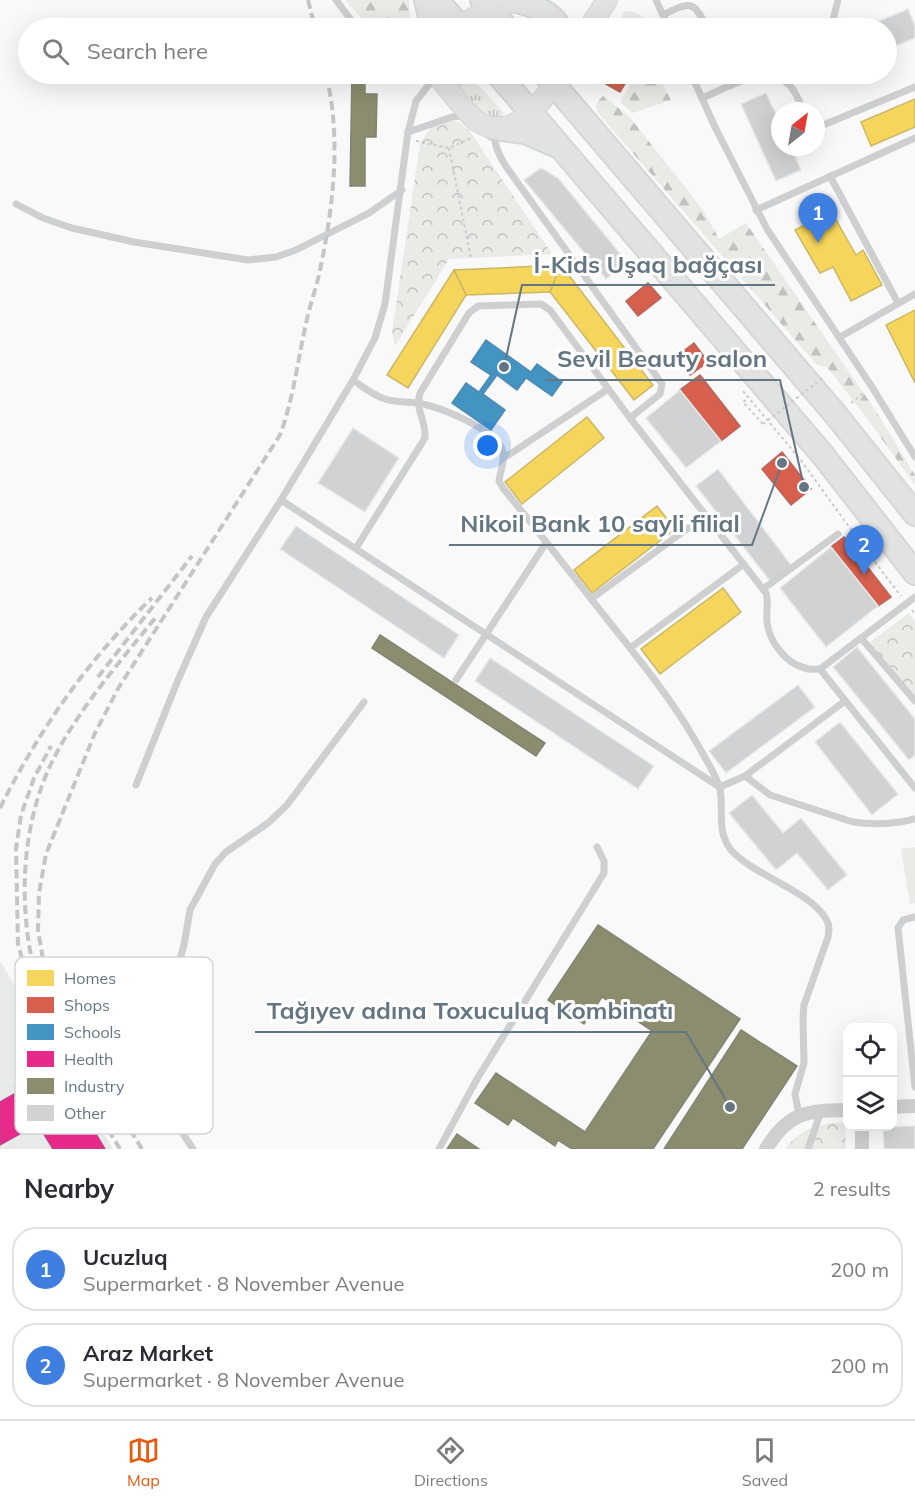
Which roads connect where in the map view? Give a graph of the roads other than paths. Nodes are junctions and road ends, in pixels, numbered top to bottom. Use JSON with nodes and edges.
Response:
{"nodes":[{"id":1,"x":336,"y":0,"type":"edge"},
{"id":2,"x":426,"y":0,"type":"edge"},
{"id":3,"x":437,"y":0,"type":"edge"},
{"id":4,"x":519,"y":0,"type":"edge"},
{"id":5,"x":607,"y":0,"type":"edge"},
{"id":6,"x":656,"y":0,"type":"edge"},
{"id":7,"x":838,"y":0,"type":"edge"},
{"id":8,"x":485,"y":5,"type":"edge"},
{"id":9,"x":663,"y":15,"type":"junction"},
{"id":10,"x":350,"y":18,"type":"edge"},
{"id":11,"x":430,"y":18,"type":"edge"},
{"id":12,"x":450,"y":18,"type":"edge"},
{"id":13,"x":470,"y":18,"type":"edge"},
{"id":14,"x":497,"y":18,"type":"edge"},
{"id":15,"x":552,"y":18,"type":"edge"},
{"id":16,"x":595,"y":18,"type":"edge"},
{"id":17,"x":664,"y":18,"type":"edge"},
{"id":18,"x":703,"y":18,"type":"edge"},
{"id":19,"x":834,"y":18,"type":"edge"},
{"id":20,"x":429,"y":84,"type":"edge"},
{"id":21,"x":445,"y":84,"type":"edge"},
{"id":22,"x":506,"y":84,"type":"edge"},
{"id":23,"x":552,"y":84,"type":"edge"},
{"id":24,"x":562,"y":84,"type":"edge"},
{"id":25,"x":695,"y":84,"type":"edge"},
{"id":26,"x":790,"y":84,"type":"edge"},
{"id":27,"x":732,"y":85,"type":"edge"},
{"id":28,"x":915,"y":87,"type":"edge"},
{"id":29,"x":702,"y":99,"type":"junction"},
{"id":30,"x":799,"y":102,"type":"edge"},
{"id":31,"x":530,"y":112,"type":"junction"},
{"id":32,"x":471,"y":116,"type":"junction"},
{"id":33,"x":825,"y":124,"type":"edge"},
{"id":34,"x":494,"y":128,"type":"junction"},
{"id":35,"x":407,"y":136,"type":"junction"},
{"id":36,"x":915,"y":138,"type":"edge"},
{"id":37,"x":559,"y":147,"type":"junction"},
{"id":38,"x":830,"y":176,"type":"junction"},
{"id":39,"x":402,"y":190,"type":"junction"},
{"id":40,"x":16,"y":204,"type":"dead end"},
{"id":41,"x":756,"y":210,"type":"junction"},
{"id":42,"x":915,"y":294,"type":"edge"},
{"id":43,"x":897,"y":303,"type":"junction"},
{"id":44,"x":840,"y":337,"type":"junction"},
{"id":45,"x":353,"y":380,"type":"junction"},
{"id":46,"x":608,"y":389,"type":"junction"},
{"id":47,"x":417,"y":403,"type":"junction"},
{"id":48,"x":630,"y":418,"type":"junction"},
{"id":49,"x":504,"y":458,"type":"junction"},
{"id":50,"x":915,"y":458,"type":"edge"},
{"id":51,"x":281,"y":500,"type":"junction"},
{"id":52,"x":915,"y":513,"type":"edge"},
{"id":53,"x":706,"y":515,"type":"junction"},
{"id":54,"x":838,"y":534,"type":"dead end"},
{"id":55,"x":546,"y":543,"type":"junction"},
{"id":56,"x":356,"y":548,"type":"junction"},
{"id":57,"x":744,"y":564,"type":"junction"},
{"id":58,"x":915,"y":573,"type":"edge"},
{"id":59,"x":763,"y":589,"type":"junction"},
{"id":60,"x":915,"y":597,"type":"edge"},
{"id":61,"x":591,"y":599,"type":"junction"},
{"id":62,"x":487,"y":633,"type":"junction"},
{"id":63,"x":861,"y":638,"type":"junction"},
{"id":64,"x":630,"y":648,"type":"junction"},
{"id":65,"x":819,"y":669,"type":"junction"},
{"id":66,"x":456,"y":680,"type":"dead end"},
{"id":67,"x":845,"y":701,"type":"junction"},
{"id":68,"x":915,"y":701,"type":"edge"},
{"id":69,"x":364,"y":702,"type":"dead end"},
{"id":70,"x":745,"y":776,"type":"junction"},
{"id":71,"x":136,"y":785,"type":"dead end"},
{"id":72,"x":720,"y":788,"type":"junction"},
{"id":73,"x":915,"y":788,"type":"edge"},
{"id":74,"x":915,"y":819,"type":"edge"},
{"id":75,"x":597,"y":847,"type":"dead end"},
{"id":76,"x":915,"y":917,"type":"edge"},
{"id":77,"x":180,"y":957,"type":"edge"},
{"id":78,"x":912,"y":1039,"type":"edge"},
{"id":79,"x":915,"y":1086,"type":"edge"},
{"id":80,"x":915,"y":1106,"type":"edge"},
{"id":81,"x":897,"y":1107,"type":"edge"},
{"id":82,"x":843,"y":1110,"type":"edge"},
{"id":83,"x":820,"y":1111,"type":"junction"},
{"id":84,"x":799,"y":1115,"type":"junction"},
{"id":85,"x":862,"y":1131,"type":"edge"},
{"id":86,"x":184,"y":1134,"type":"edge"},
{"id":87,"x":194,"y":1149,"type":"edge"},
{"id":88,"x":439,"y":1149,"type":"edge"},
{"id":89,"x":766,"y":1149,"type":"edge"},
{"id":90,"x":807,"y":1149,"type":"edge"},
{"id":91,"x":862,"y":1149,"type":"edge"}],
"edges":[{"from":1,"to":10,"type":"lane"},
{"from":2,"to":11,"type":"highway"},
{"from":3,"to":12,"type":"highway"},
{"from":4,"to":8,"type":"main road"},
{"from":4,"to":15,"type":"highway"},
{"from":5,"to":16,"type":"main road"},
{"from":6,"to":9,"type":"lane"},
{"from":7,"to":19,"type":"lane"},
{"from":8,"to":13,"type":"main road"},
{"from":8,"to":14,"type":"highway"},
{"from":9,"to":17,"type":"lane"},
{"from":9,"to":18,"type":"lane"},
{"from":20,"to":35,"type":"lane"},
{"from":21,"to":32,"type":"main road"},
{"from":22,"to":31,"type":"highway"},
{"from":23,"to":31,"type":"main road"},
{"from":24,"to":52,"type":"highway"},
{"from":25,"to":29,"type":"lane"},
{"from":26,"to":30,"type":"lane"},
{"from":27,"to":29,"type":"lane"},
{"from":28,"to":33,"type":"lane"},
{"from":29,"to":41,"type":"lane"},
{"from":31,"to":34,"type":"main road"},
{"from":31,"to":37,"type":"highway"},
{"from":32,"to":34,"type":"main road"},
{"from":32,"to":35,"type":"lane"},
{"from":34,"to":37,"type":"highway"},
{"from":34,"to":48,"type":"lane"},
{"from":35,"to":39,"type":"lane"},
{"from":36,"to":38,"type":"lane"},
{"from":37,"to":58,"type":"highway"},
{"from":38,"to":41,"type":"lane"},
{"from":38,"to":43,"type":"lane"},
{"from":39,"to":40,"type":"lane"},
{"from":39,"to":45,"type":"lane"},
{"from":41,"to":44,"type":"lane"},
{"from":42,"to":43,"type":"lane"},
{"from":43,"to":44,"type":"lane"},
{"from":44,"to":50,"type":"lane"},
{"from":45,"to":47,"type":"lane"},
{"from":45,"to":51,"type":"lane"},
{"from":46,"to":47,"type":"lane"},
{"from":46,"to":48,"type":"lane"},
{"from":46,"to":49,"type":"lane"},
{"from":47,"to":49,"type":"lane"},
{"from":47,"to":56,"type":"lane"},
{"from":48,"to":53,"type":"lane"},
{"from":49,"to":55,"type":"lane"},
{"from":51,"to":56,"type":"lane"},
{"from":51,"to":71,"type":"lane"},
{"from":53,"to":57,"type":"lane"},
{"from":53,"to":61,"type":"lane"},
{"from":54,"to":59,"type":"lane"},
{"from":55,"to":61,"type":"lane"},
{"from":55,"to":62,"type":"lane"},
{"from":56,"to":62,"type":"lane"},
{"from":57,"to":59,"type":"lane"},
{"from":57,"to":64,"type":"lane"},
{"from":59,"to":65,"type":"lane"},
{"from":60,"to":63,"type":"lane"},
{"from":61,"to":64,"type":"lane"},
{"from":62,"to":66,"type":"lane"},
{"from":62,"to":72,"type":"lane"},
{"from":63,"to":65,"type":"lane"},
{"from":63,"to":68,"type":"lane"},
{"from":64,"to":72,"type":"lane"},
{"from":65,"to":67,"type":"lane"},
{"from":67,"to":70,"type":"lane"},
{"from":67,"to":73,"type":"lane"},
{"from":69,"to":77,"type":"lane"},
{"from":70,"to":72,"type":"lane"},
{"from":70,"to":74,"type":"lane"},
{"from":72,"to":84,"type":"lane"},
{"from":75,"to":88,"type":"lane"},
{"from":76,"to":78,"type":"lane"},
{"from":78,"to":79,"type":"lane"},
{"from":80,"to":81,"type":"street"},
{"from":82,"to":83,"type":"street"},
{"from":83,"to":84,"type":"street"},
{"from":83,"to":90,"type":"lane"},
{"from":84,"to":89,"type":"street"},
{"from":85,"to":91,"type":"street"},
{"from":86,"to":87,"type":"lane"}]}
